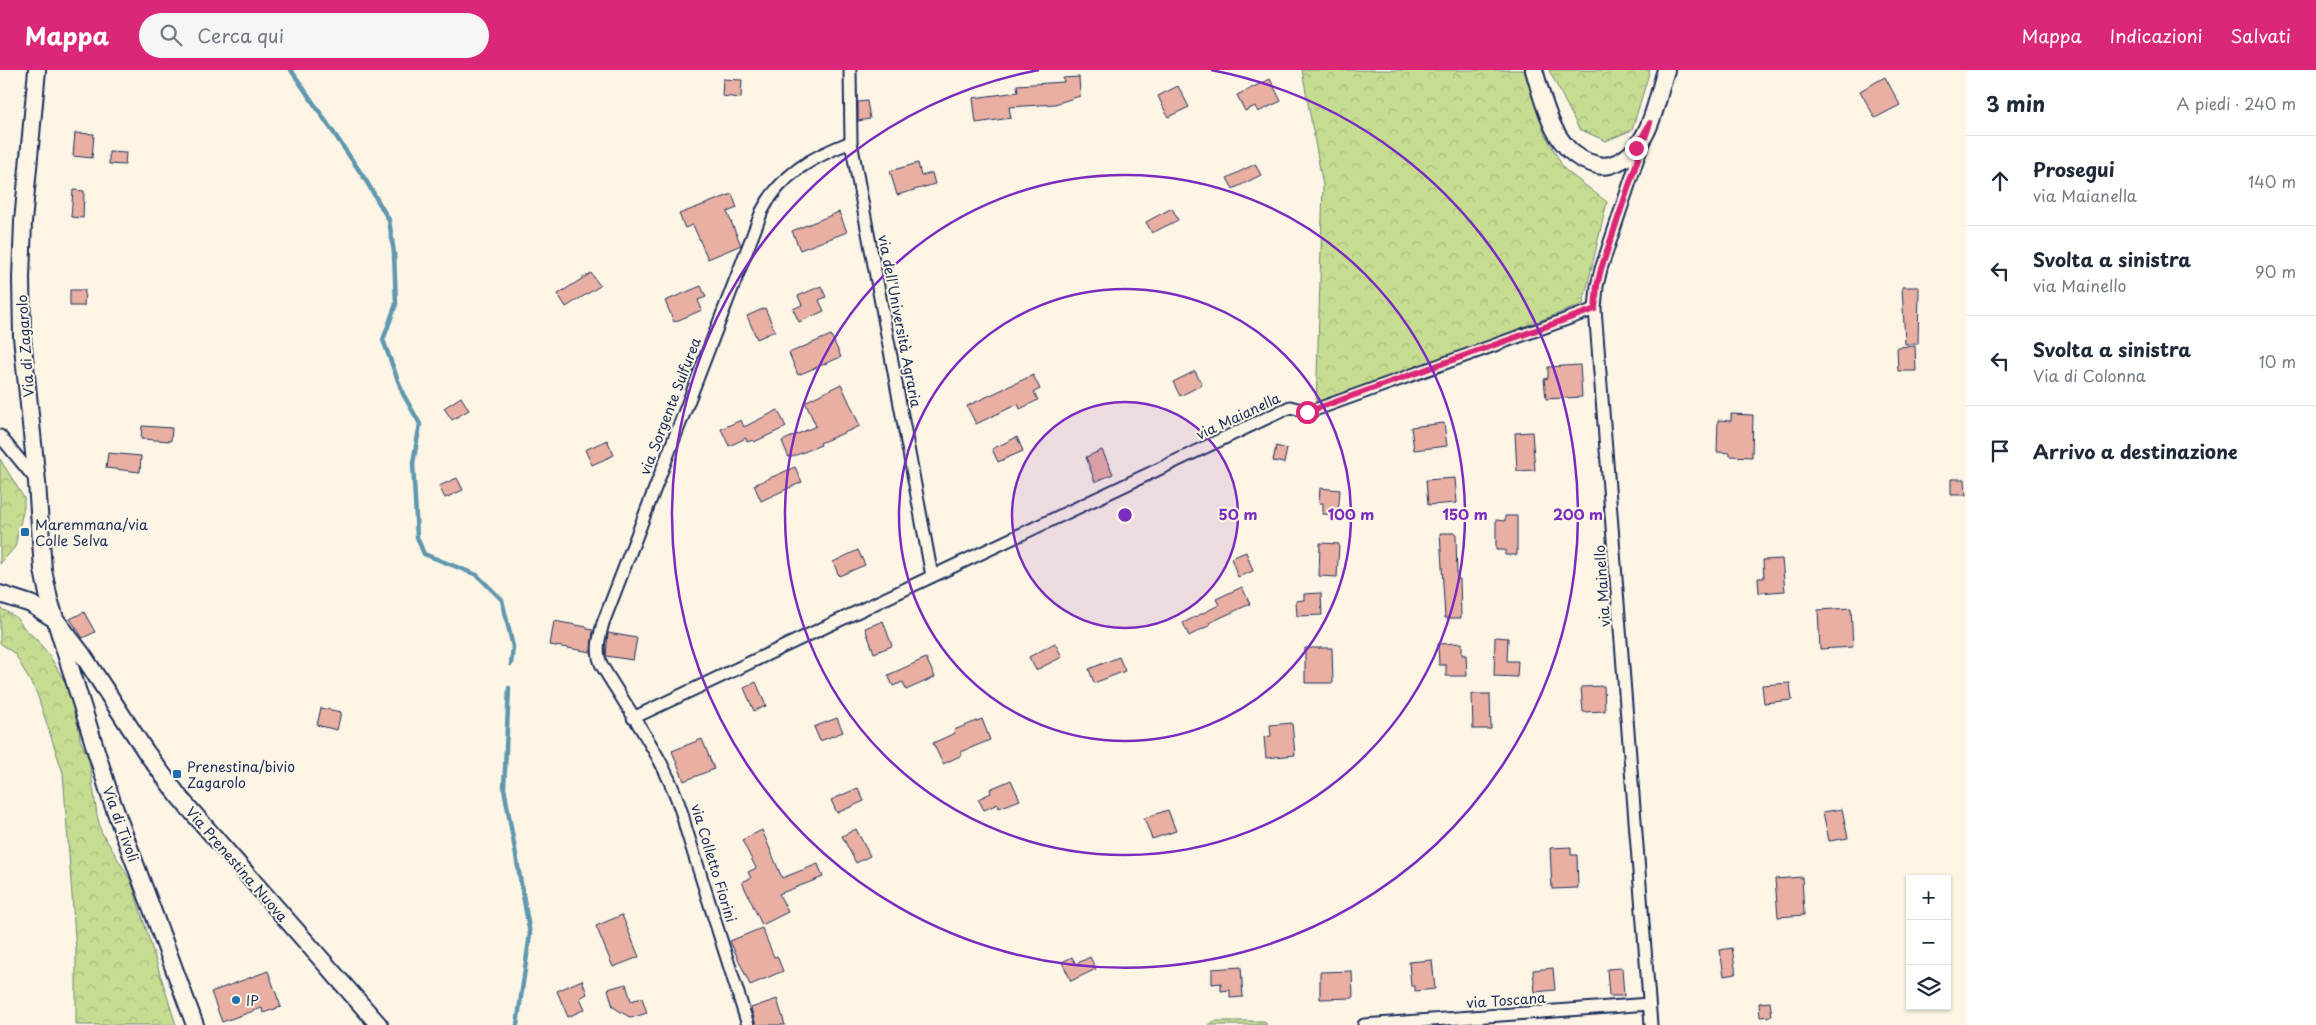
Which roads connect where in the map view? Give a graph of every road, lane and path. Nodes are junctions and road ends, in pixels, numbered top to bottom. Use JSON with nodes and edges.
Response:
{"nodes":[{"id":1,"x":37,"y":70,"type":"edge"},
{"id":2,"x":850,"y":70,"type":"edge"},
{"id":3,"x":1534,"y":70,"type":"edge"},
{"id":4,"x":1666,"y":70,"type":"edge"},
{"id":5,"x":1650,"y":123,"type":"junction"},
{"id":6,"x":851,"y":142,"type":"junction"},
{"id":7,"x":1595,"y":309,"type":"junction"},
{"id":8,"x":0,"y":436,"type":"edge"},
{"id":9,"x":37,"y":482,"type":"junction"},
{"id":10,"x":932,"y":576,"type":"junction"},
{"id":11,"x":0,"y":594,"type":"edge"},
{"id":12,"x":56,"y":620,"type":"junction"},
{"id":13,"x":633,"y":718,"type":"junction"},
{"id":14,"x":1649,"y":1004,"type":"junction"},
{"id":15,"x":195,"y":1025,"type":"edge"},
{"id":16,"x":379,"y":1025,"type":"edge"},
{"id":17,"x":748,"y":1025,"type":"edge"},
{"id":18,"x":1364,"y":1025,"type":"edge"},
{"id":19,"x":1651,"y":1025,"type":"edge"}],
"edges":[{"from":1,"to":9,"type":"main road","name":"Via di Zagarolo"},
{"from":2,"to":6,"type":"street","name":"via dell'Università Agraria"},
{"from":3,"to":5,"type":"main road"},
{"from":4,"to":5,"type":"main road"},
{"from":5,"to":7,"type":"street","name":"via Mainello"},
{"from":6,"to":10,"type":"street","name":"via dell'Università Agraria"},
{"from":6,"to":13,"type":"street","name":"via Sorgente Sulfurea"},
{"from":7,"to":10,"type":"street","name":"via Maianella"},
{"from":7,"to":14,"type":"street","name":"via Mainello"},
{"from":8,"to":9,"type":"street"},
{"from":9,"to":12,"type":"main road","name":"Via di Zagarolo"},
{"from":10,"to":13,"type":"street","name":"via Maianella"},
{"from":11,"to":12,"type":"main road"},
{"from":12,"to":15,"type":"main road","name":"Via di Tivoli"},
{"from":12,"to":16,"type":"main road","name":"Via Prenestina Nuova"},
{"from":13,"to":17,"type":"street","name":"via Colletto Fiorini"},
{"from":14,"to":18,"type":"street","name":"via Toscana"},
{"from":14,"to":19,"type":"street","name":"via Mainello"}]}
